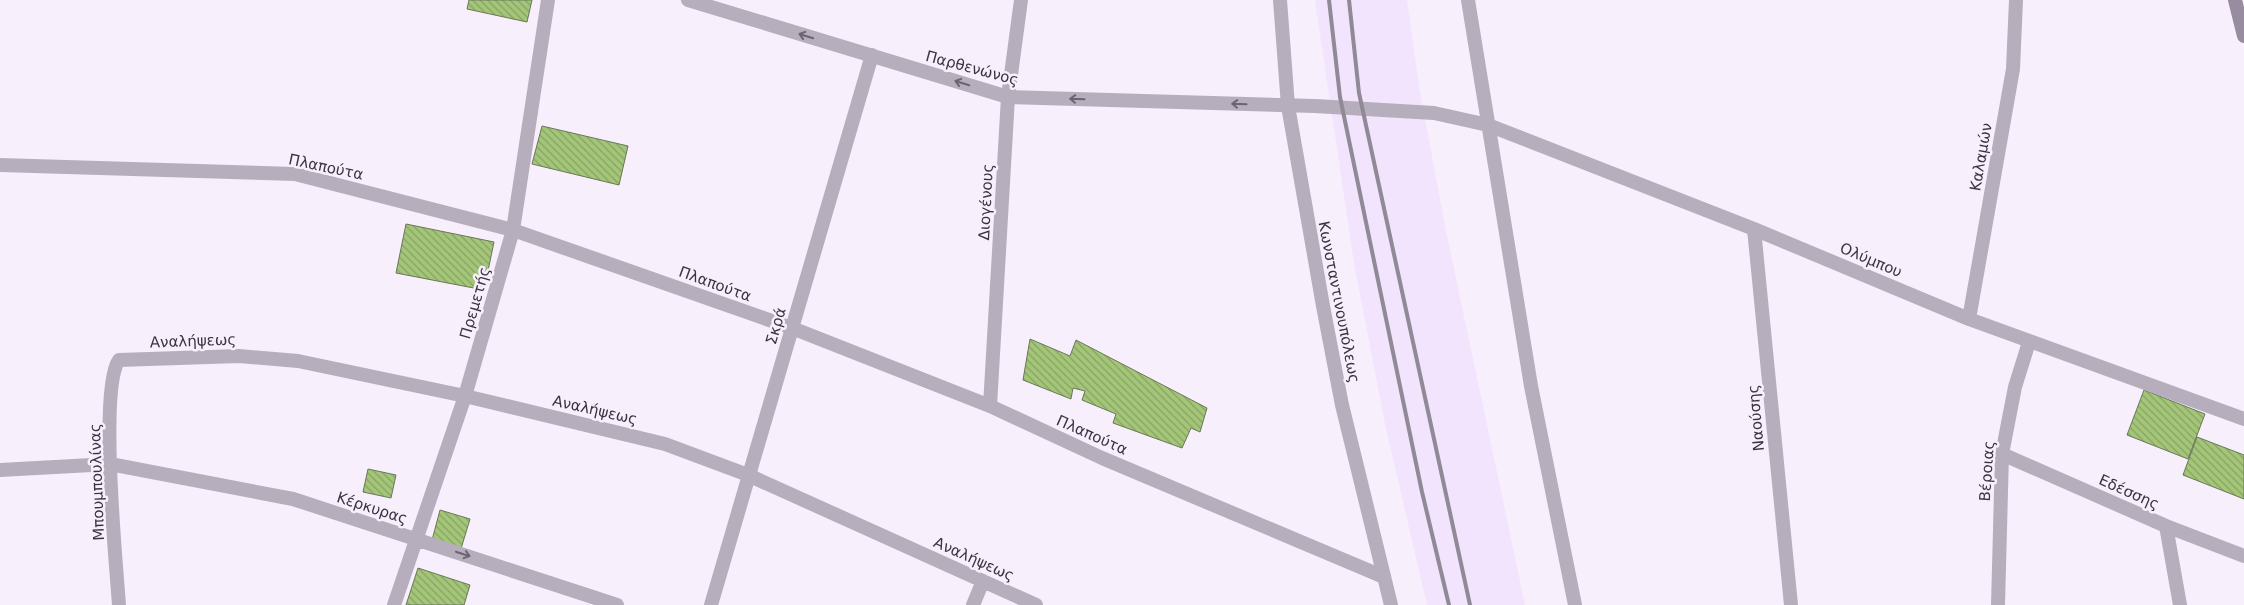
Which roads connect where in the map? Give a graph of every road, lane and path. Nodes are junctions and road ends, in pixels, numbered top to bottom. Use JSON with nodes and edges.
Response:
{"nodes":[{"id":1,"x":548,"y":0,"type":"edge"},
{"id":2,"x":688,"y":0,"type":"edge"},
{"id":3,"x":1021,"y":0,"type":"edge"},
{"id":4,"x":1280,"y":0,"type":"edge"},
{"id":5,"x":1468,"y":0,"type":"edge"},
{"id":6,"x":2016,"y":0,"type":"edge"},
{"id":7,"x":2235,"y":0,"type":"edge"},
{"id":8,"x":2244,"y":36,"type":"edge"},
{"id":9,"x":872,"y":55,"type":"junction"},
{"id":10,"x":1008,"y":97,"type":"junction"},
{"id":11,"x":1288,"y":106,"type":"junction"},
{"id":12,"x":1488,"y":125,"type":"junction"},
{"id":13,"x":0,"y":165,"type":"edge"},
{"id":14,"x":1754,"y":229,"type":"junction"},
{"id":15,"x":513,"y":230,"type":"junction"},
{"id":16,"x":1969,"y":319,"type":"junction"},
{"id":17,"x":792,"y":328,"type":"junction"},
{"id":18,"x":2029,"y":342,"type":"junction"},
{"id":19,"x":119,"y":360,"type":"joint"},
{"id":20,"x":465,"y":396,"type":"junction"},
{"id":21,"x":990,"y":406,"type":"junction"},
{"id":22,"x":2244,"y":420,"type":"edge"},
{"id":23,"x":2002,"y":454,"type":"junction"},
{"id":24,"x":110,"y":464,"type":"junction"},
{"id":25,"x":0,"y":470,"type":"edge"},
{"id":26,"x":748,"y":475,"type":"junction"},
{"id":27,"x":2166,"y":526,"type":"junction"},
{"id":28,"x":416,"y":539,"type":"junction"},
{"id":29,"x":2244,"y":556,"type":"edge"},
{"id":30,"x":1384,"y":577,"type":"junction"},
{"id":31,"x":983,"y":581,"type":"junction"},
{"id":32,"x":602,"y":603,"type":"edge"},
{"id":33,"x":119,"y":605,"type":"edge"},
{"id":34,"x":394,"y":605,"type":"edge"},
{"id":35,"x":617,"y":605,"type":"edge"},
{"id":36,"x":710,"y":605,"type":"edge"},
{"id":37,"x":973,"y":605,"type":"edge"},
{"id":38,"x":1036,"y":605,"type":"edge"},
{"id":39,"x":1391,"y":605,"type":"edge"},
{"id":40,"x":1576,"y":605,"type":"edge"},
{"id":41,"x":1790,"y":605,"type":"edge"},
{"id":42,"x":1998,"y":605,"type":"edge"},
{"id":43,"x":2180,"y":605,"type":"edge"}],
"edges":[{"from":1,"to":15,"type":"street","name":"Πρεμετής"},
{"from":9,"to":2,"type":"street","name":"Παρθενώνος","one_way":true},
{"from":3,"to":10,"type":"street","name":"Διογένους"},
{"from":4,"to":11,"type":"street","name":"Κωνσταντινουπόλεως"},
{"from":5,"to":12,"type":"street"},
{"from":6,"to":16,"type":"street","name":"Καλαμών"},
{"from":7,"to":8,"type":"main road"},
{"from":10,"to":9,"type":"street","name":"Παρθενώνος","one_way":true},
{"from":9,"to":17,"type":"street","name":"Σκρά"},
{"from":11,"to":10,"type":"street","name":"Παρθενώνος","one_way":true},
{"from":10,"to":21,"type":"street","name":"Διογένους"},
{"from":11,"to":12,"type":"street","name":"Παρθενώνος"},
{"from":11,"to":30,"type":"street","name":"Κωνσταντινουπόλεως"},
{"from":12,"to":14,"type":"street","name":"Ολύμπου"},
{"from":12,"to":40,"type":"street"},
{"from":13,"to":15,"type":"street","name":"Πλαπούτα"},
{"from":14,"to":16,"type":"street","name":"Ολύμπου"},
{"from":14,"to":41,"type":"street","name":"Ναούσης"},
{"from":15,"to":17,"type":"street","name":"Πλαπούτα"},
{"from":15,"to":20,"type":"street","name":"Πρεμετής"},
{"from":16,"to":18,"type":"street","name":"Ολύμπου"},
{"from":17,"to":21,"type":"street","name":"Πλαπούτα"},
{"from":17,"to":26,"type":"street","name":"Σκρά"},
{"from":18,"to":22,"type":"street","name":"Ολύμπου"},
{"from":18,"to":23,"type":"street","name":"Βέροιας"},
{"from":19,"to":20,"type":"street","name":"Αναλήψεως"},
{"from":19,"to":24,"type":"street","name":"Μπουμπουλίνας"},
{"from":20,"to":26,"type":"street","name":"Αναλήψεως"},
{"from":20,"to":28,"type":"street","name":"Πρεμετής"},
{"from":21,"to":30,"type":"street","name":"Πλαπούτα"},
{"from":23,"to":27,"type":"street","name":"Εδέσσης"},
{"from":23,"to":42,"type":"street","name":"Βέροιας"},
{"from":24,"to":25,"type":"street","name":"Κέρκυρας"},
{"from":24,"to":28,"type":"street","name":"Κέρκυρας"},
{"from":24,"to":33,"type":"street","name":"Μπουμπουλίνας"},
{"from":26,"to":31,"type":"street","name":"Αναλήψεως"},
{"from":26,"to":36,"type":"street","name":"Σκρά"},
{"from":27,"to":29,"type":"street","name":"Εδέσσης"},
{"from":27,"to":43,"type":"street"},
{"from":28,"to":32,"type":"street","name":"Κέρκυρας","one_way":true},
{"from":28,"to":34,"type":"street","name":"Πρεμετής"},
{"from":30,"to":39,"type":"street","name":"Κωνσταντινουπόλεως"},
{"from":31,"to":37,"type":"street"},
{"from":31,"to":38,"type":"street","name":"Αναλήψεως"},
{"from":32,"to":35,"type":"street","name":"Κέρκυρας"}]}
